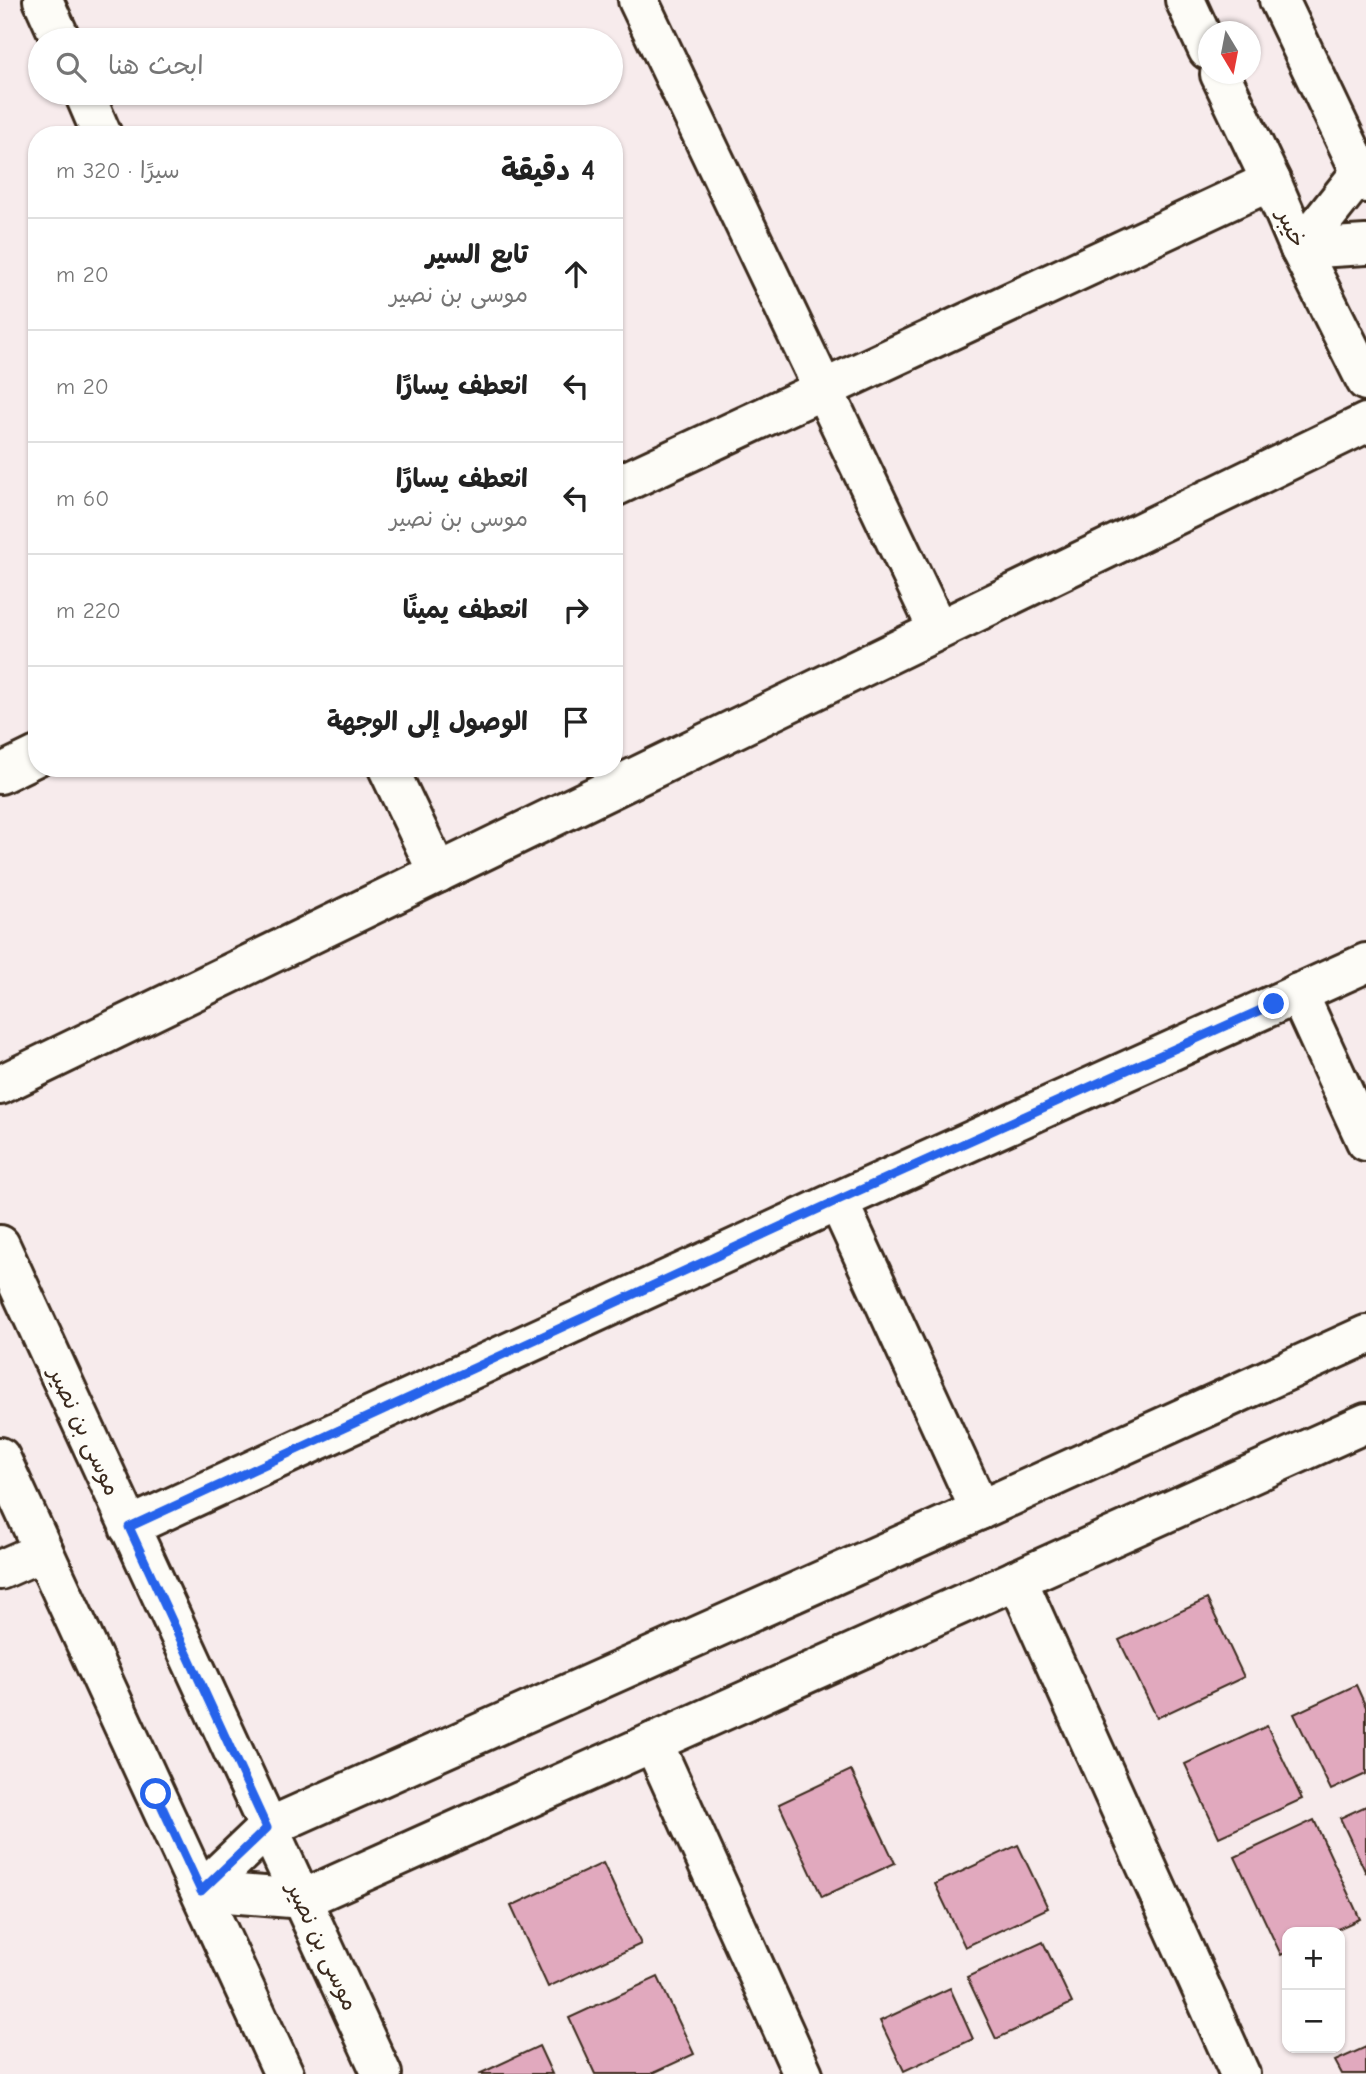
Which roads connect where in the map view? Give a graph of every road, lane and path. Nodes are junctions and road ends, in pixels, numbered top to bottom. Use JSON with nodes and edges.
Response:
{"nodes":[{"id":1,"x":43,"y":0,"type":"edge"},
{"id":2,"x":638,"y":0,"type":"edge"},
{"id":3,"x":1185,"y":0,"type":"edge"},
{"id":4,"x":1279,"y":0,"type":"edge"},
{"id":5,"x":1198,"y":27,"type":"edge"},
{"id":6,"x":56,"y":28,"type":"edge"},
{"id":7,"x":1225,"y":84,"type":"edge"},
{"id":8,"x":89,"y":105,"type":"edge"},
{"id":9,"x":98,"y":126,"type":"edge"},
{"id":10,"x":1364,"y":175,"type":"edge"},
{"id":11,"x":1271,"y":180,"type":"junction"},
{"id":12,"x":1366,"y":245,"type":"edge"},
{"id":13,"x":1300,"y":249,"type":"junction"},
{"id":14,"x":1366,"y":381,"type":"edge"},
{"id":15,"x":825,"y":389,"type":"junction"},
{"id":16,"x":1366,"y":423,"type":"edge"},
{"id":17,"x":623,"y":483,"type":"edge"},
{"id":18,"x":938,"y":630,"type":"junction"},
{"id":19,"x":28,"y":760,"type":"edge"},
{"id":20,"x":0,"y":774,"type":"edge"},
{"id":21,"x":392,"y":777,"type":"edge"},
{"id":22,"x":438,"y":873,"type":"junction"},
{"id":23,"x":1366,"y":962,"type":"edge"},
{"id":24,"x":1298,"y":993,"type":"junction"},
{"id":25,"x":0,"y":1085,"type":"edge"},
{"id":26,"x":1366,"y":1141,"type":"edge"},
{"id":27,"x":838,"y":1200,"type":"junction"},
{"id":28,"x":0,"y":1245,"type":"edge"},
{"id":29,"x":1366,"y":1335,"type":"edge"},
{"id":30,"x":1366,"y":1423,"type":"edge"},
{"id":31,"x":0,"y":1457,"type":"edge"},
{"id":32,"x":980,"y":1510,"type":"junction"},
{"id":33,"x":129,"y":1527,"type":"junction"},
{"id":34,"x":43,"y":1551,"type":"junction"},
{"id":35,"x":0,"y":1570,"type":"edge"},
{"id":36,"x":1017,"y":1579,"type":"junction"},
{"id":37,"x":653,"y":1742,"type":"junction"},
{"id":38,"x":267,"y":1828,"type":"junction"},
{"id":39,"x":201,"y":1891,"type":"junction"},
{"id":40,"x":303,"y":1899,"type":"junction"},
{"id":41,"x":284,"y":2074,"type":"edge"},
{"id":42,"x":383,"y":2074,"type":"edge"},
{"id":43,"x":803,"y":2074,"type":"edge"},
{"id":44,"x":1240,"y":2074,"type":"edge"}],
"edges":[{"from":1,"to":6,"type":"street"},
{"from":2,"to":15,"type":"street"},
{"from":3,"to":5,"type":"street"},
{"from":4,"to":10,"type":"street"},
{"from":7,"to":11,"type":"street","name":"خيبر"},
{"from":8,"to":9,"type":"street"},
{"from":10,"to":13,"type":"street"},
{"from":11,"to":13,"type":"street","name":"خيبر"},
{"from":11,"to":15,"type":"street"},
{"from":12,"to":13,"type":"street"},
{"from":13,"to":14,"type":"street","name":"خيبر"},
{"from":15,"to":17,"type":"street"},
{"from":15,"to":18,"type":"street"},
{"from":16,"to":18,"type":"street"},
{"from":18,"to":22,"type":"street"},
{"from":19,"to":20,"type":"street"},
{"from":21,"to":22,"type":"street"},
{"from":22,"to":25,"type":"street"},
{"from":23,"to":24,"type":"street"},
{"from":24,"to":26,"type":"street"},
{"from":24,"to":27,"type":"street"},
{"from":27,"to":32,"type":"street"},
{"from":27,"to":33,"type":"street"},
{"from":28,"to":33,"type":"street","name":"موسى بن نصير"},
{"from":29,"to":32,"type":"street"},
{"from":30,"to":36,"type":"street"},
{"from":31,"to":34,"type":"street"},
{"from":32,"to":38,"type":"street"},
{"from":33,"to":38,"type":"street","name":"موسى بن نصير"},
{"from":34,"to":35,"type":"street"},
{"from":34,"to":39,"type":"street"},
{"from":36,"to":37,"type":"street"},
{"from":36,"to":44,"type":"street"},
{"from":37,"to":40,"type":"street"},
{"from":37,"to":43,"type":"street"},
{"from":38,"to":39,"type":"street"},
{"from":38,"to":40,"type":"street","name":"موسى بن نصير"},
{"from":39,"to":40,"type":"street"},
{"from":39,"to":41,"type":"street"},
{"from":40,"to":42,"type":"street","name":"موسى بن نصير"}]}
